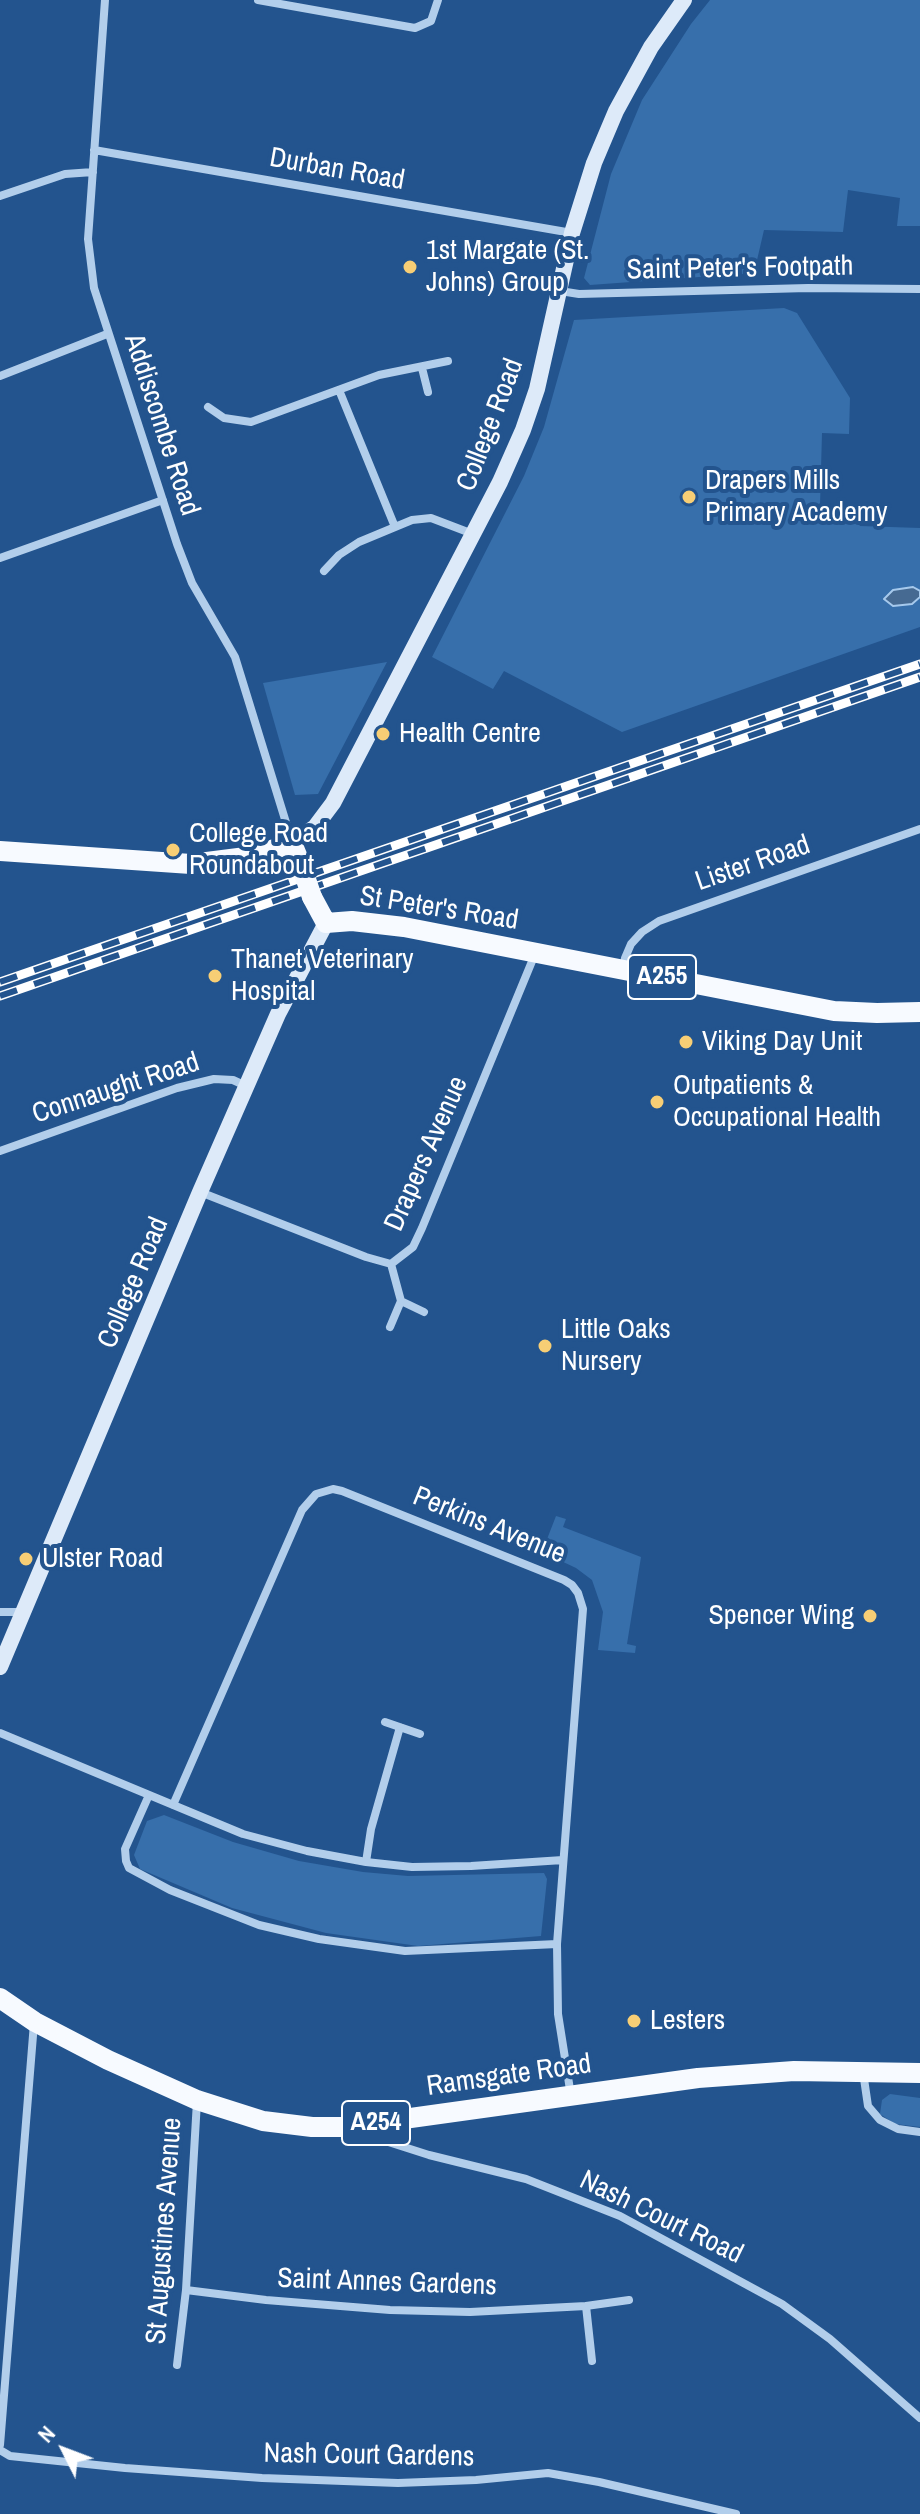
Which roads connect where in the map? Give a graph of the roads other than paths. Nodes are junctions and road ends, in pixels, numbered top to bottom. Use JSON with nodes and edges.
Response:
{"nodes":[{"id":1,"x":105,"y":0,"type":"edge"},
{"id":2,"x":258,"y":0,"type":"edge"},
{"id":3,"x":438,"y":0,"type":"edge"},
{"id":4,"x":684,"y":0,"type":"edge"},
{"id":5,"x":94,"y":150,"type":"junction"},
{"id":6,"x":93,"y":172,"type":"junction"},
{"id":7,"x":0,"y":196,"type":"edge"},
{"id":8,"x":572,"y":233,"type":"junction"},
{"id":9,"x":920,"y":289,"type":"edge"},
{"id":10,"x":560,"y":291,"type":"junction"},
{"id":11,"x":107,"y":334,"type":"junction"},
{"id":12,"x":448,"y":361,"type":"dead end"},
{"id":13,"x":422,"y":368,"type":"junction"},
{"id":14,"x":0,"y":376,"type":"edge"},
{"id":15,"x":339,"y":390,"type":"junction"},
{"id":16,"x":428,"y":392,"type":"dead end"},
{"id":17,"x":208,"y":407,"type":"dead end"},
{"id":18,"x":163,"y":500,"type":"junction"},
{"id":19,"x":395,"y":527,"type":"junction"},
{"id":20,"x":474,"y":535,"type":"junction"},
{"id":21,"x":0,"y":558,"type":"edge"},
{"id":22,"x":324,"y":571,"type":"dead end"},
{"id":23,"x":920,"y":829,"type":"edge"},
{"id":24,"x":292,"y":843,"type":"junction"},
{"id":25,"x":0,"y":851,"type":"edge"},
{"id":26,"x":326,"y":923,"type":"junction"},
{"id":27,"x":535,"y":953,"type":"junction"},
{"id":28,"x":623,"y":969,"type":"junction"},
{"id":29,"x":920,"y":1012,"type":"edge"},
{"id":30,"x":246,"y":1086,"type":"junction"},
{"id":31,"x":0,"y":1151,"type":"edge"},
{"id":32,"x":200,"y":1192,"type":"junction"},
{"id":33,"x":391,"y":1264,"type":"junction"},
{"id":34,"x":401,"y":1301,"type":"junction"},
{"id":35,"x":424,"y":1312,"type":"dead end"},
{"id":36,"x":390,"y":1327,"type":"dead end"},
{"id":37,"x":0,"y":1612,"type":"edge"},
{"id":38,"x":24,"y":1612,"type":"junction"},
{"id":39,"x":0,"y":1667,"type":"edge"},
{"id":40,"x":385,"y":1722,"type":"dead end"},
{"id":41,"x":400,"y":1727,"type":"junction"},
{"id":42,"x":0,"y":1733,"type":"edge"},
{"id":43,"x":420,"y":1734,"type":"dead end"},
{"id":44,"x":149,"y":1795,"type":"junction"},
{"id":45,"x":173,"y":1805,"type":"junction"},
{"id":46,"x":563,"y":1860,"type":"junction"},
{"id":47,"x":366,"y":1862,"type":"junction"},
{"id":48,"x":557,"y":1944,"type":"junction"},
{"id":49,"x":0,"y":1998,"type":"edge"},
{"id":50,"x":35,"y":2022,"type":"junction"},
{"id":51,"x":862,"y":2070,"type":"junction"},
{"id":52,"x":920,"y":2073,"type":"edge"},
{"id":53,"x":571,"y":2097,"type":"junction"},
{"id":54,"x":197,"y":2100,"type":"junction"},
{"id":55,"x":346,"y":2127,"type":"junction"},
{"id":56,"x":920,"y":2132,"type":"edge"},
{"id":57,"x":186,"y":2290,"type":"junction"},
{"id":58,"x":629,"y":2300,"type":"dead end"},
{"id":59,"x":586,"y":2306,"type":"junction"},
{"id":60,"x":592,"y":2361,"type":"dead end"},
{"id":61,"x":177,"y":2365,"type":"dead end"},
{"id":62,"x":920,"y":2418,"type":"edge"},
{"id":63,"x":0,"y":2439,"type":"edge"},
{"id":64,"x":0,"y":2448,"type":"edge"},
{"id":65,"x":736,"y":2514,"type":"edge"}],
"edges":[{"from":1,"to":5,"type":"street","name":"Addiscombe Road"},
{"from":2,"to":3,"type":"street"},
{"from":4,"to":8,"type":"main road","name":"College Road"},
{"from":5,"to":6,"type":"street","name":"Addiscombe Road"},
{"from":5,"to":8,"type":"street","name":"Durban Road"},
{"from":6,"to":7,"type":"street"},
{"from":6,"to":11,"type":"street","name":"Addiscombe Road"},
{"from":8,"to":10,"type":"main road","name":"College Road"},
{"from":9,"to":10,"type":"street","name":"Saint Peter's Footpath"},
{"from":10,"to":20,"type":"main road","name":"College Road"},
{"from":11,"to":14,"type":"street"},
{"from":11,"to":18,"type":"street","name":"Addiscombe Road"},
{"from":12,"to":13,"type":"street"},
{"from":13,"to":15,"type":"street"},
{"from":13,"to":16,"type":"street"},
{"from":15,"to":17,"type":"street"},
{"from":15,"to":19,"type":"street"},
{"from":18,"to":21,"type":"street"},
{"from":18,"to":24,"type":"street","name":"Addiscombe Road"},
{"from":19,"to":20,"type":"street"},
{"from":19,"to":22,"type":"street"},
{"from":20,"to":24,"type":"main road","name":"College Road"},
{"from":23,"to":28,"type":"street","name":"Lister Road"},
{"from":24,"to":25,"type":"main road"},
{"from":24,"to":26,"type":"main road","name":"St Peter's Road","bridge":true},
{"from":26,"to":27,"type":"main road","name":"St Peter's Road","number":"A255"},
{"from":26,"to":30,"type":"main road","name":"College Road"},
{"from":27,"to":28,"type":"main road","name":"St Peter's Road","number":"A255"},
{"from":27,"to":33,"type":"street","name":"Drapers Avenue"},
{"from":28,"to":29,"type":"main road","name":"St Peter's Road","number":"A255"},
{"from":30,"to":31,"type":"street","name":"Connaught Road"},
{"from":30,"to":32,"type":"main road","name":"College Road"},
{"from":32,"to":33,"type":"street","name":"Drapers Avenue"},
{"from":32,"to":38,"type":"main road","name":"College Road"},
{"from":33,"to":34,"type":"street"},
{"from":34,"to":35,"type":"street"},
{"from":34,"to":36,"type":"street"},
{"from":37,"to":38,"type":"street"},
{"from":38,"to":39,"type":"main road","name":"College Road"},
{"from":40,"to":41,"type":"street"},
{"from":41,"to":43,"type":"street"},
{"from":41,"to":47,"type":"street"},
{"from":42,"to":44,"type":"street"},
{"from":44,"to":45,"type":"street"},
{"from":44,"to":48,"type":"street"},
{"from":45,"to":46,"type":"street","name":"Perkins Avenue"},
{"from":45,"to":47,"type":"street"},
{"from":46,"to":47,"type":"street"},
{"from":46,"to":48,"type":"street","name":"Perkins Avenue"},
{"from":48,"to":53,"type":"street","name":"Perkins Avenue"},
{"from":49,"to":50,"type":"main road","name":"Ramsgate Road","number":"A254"},
{"from":50,"to":54,"type":"main road","name":"Ramsgate Road","number":"A254"},
{"from":50,"to":63,"type":"street","name":"Nash Court Gardens"},
{"from":51,"to":52,"type":"main road","name":"Ramsgate Road","number":"A254"},
{"from":51,"to":53,"type":"main road","name":"Ramsgate Road","number":"A254"},
{"from":51,"to":56,"type":"street"},
{"from":53,"to":55,"type":"main road","name":"Ramsgate Road","number":"A254"},
{"from":54,"to":55,"type":"main road","name":"Ramsgate Road","number":"A254"},
{"from":54,"to":57,"type":"street","name":"St Augustines Avenue"},
{"from":55,"to":62,"type":"street","name":"Nash Court Road"},
{"from":57,"to":59,"type":"street","name":"Saint Annes Gardens"},
{"from":57,"to":61,"type":"street","name":"St Augustines Avenue"},
{"from":58,"to":59,"type":"street","name":"Saint Annes Gardens"},
{"from":59,"to":60,"type":"street"},
{"from":63,"to":64,"type":"street","name":"Nash Court Gardens"},
{"from":64,"to":65,"type":"street","name":"Nash Court Gardens"}]}
